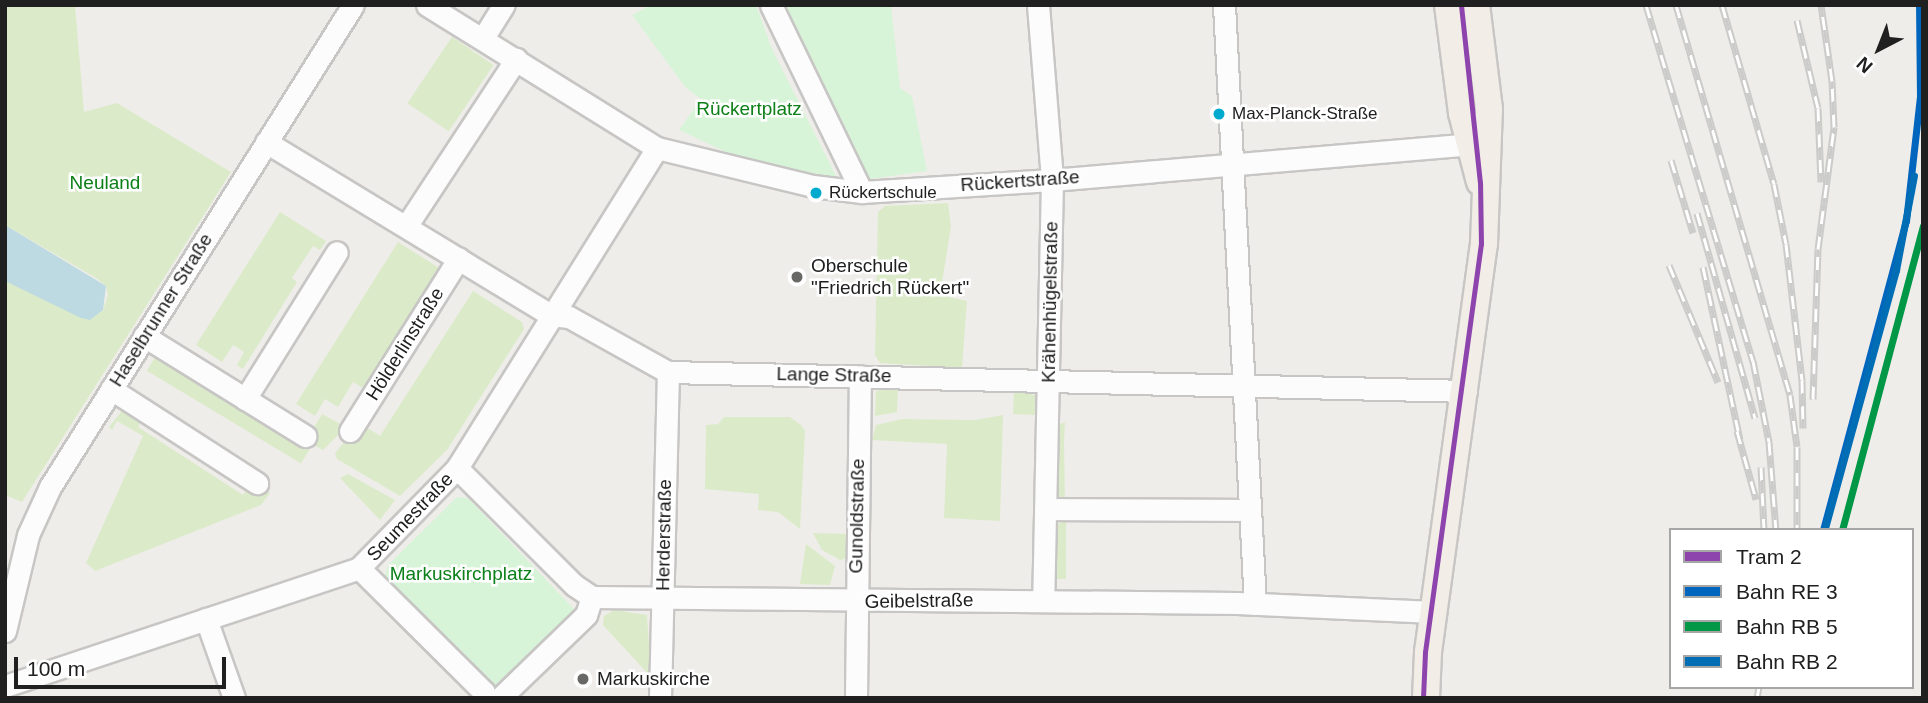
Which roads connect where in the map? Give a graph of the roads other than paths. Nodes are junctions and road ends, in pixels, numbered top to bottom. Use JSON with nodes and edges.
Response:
{"nodes":[{"id":1,"x":353,"y":5,"type":"edge"},
{"id":2,"x":427,"y":5,"type":"edge"},
{"id":3,"x":504,"y":5,"type":"edge"},
{"id":4,"x":771,"y":5,"type":"edge"},
{"id":5,"x":1038,"y":5,"type":"edge"},
{"id":6,"x":1224,"y":5,"type":"edge"},
{"id":7,"x":1448,"y":5,"type":"edge"},
{"id":8,"x":1476,"y":5,"type":"edge"},
{"id":9,"x":483,"y":38,"type":"junction"},
{"id":10,"x":516,"y":59,"type":"junction"},
{"id":11,"x":266,"y":142,"type":"junction"},
{"id":12,"x":1479,"y":144,"type":"junction"},
{"id":13,"x":657,"y":148,"type":"junction"},
{"id":14,"x":1231,"y":165,"type":"junction"},
{"id":15,"x":1052,"y":180,"type":"junction"},
{"id":16,"x":862,"y":192,"type":"junction"},
{"id":17,"x":407,"y":225,"type":"junction"},
{"id":18,"x":337,"y":252,"type":"dead end"},
{"id":19,"x":459,"y":258,"type":"junction"},
{"id":20,"x":550,"y":315,"type":"junction"},
{"id":21,"x":144,"y":335,"type":"junction"},
{"id":22,"x":668,"y":372,"type":"junction"},
{"id":23,"x":860,"y":376,"type":"junction"},
{"id":24,"x":1049,"y":378,"type":"junction"},
{"id":25,"x":1241,"y":382,"type":"junction"},
{"id":26,"x":111,"y":389,"type":"junction"},
{"id":27,"x":1466,"y":391,"type":"junction"},
{"id":28,"x":245,"y":399,"type":"junction"},
{"id":29,"x":350,"y":431,"type":"dead end"},
{"id":30,"x":304,"y":436,"type":"dead end"},
{"id":31,"x":457,"y":468,"type":"junction"},
{"id":32,"x":257,"y":483,"type":"dead end"},
{"id":33,"x":1046,"y":509,"type":"junction"},
{"id":34,"x":1249,"y":510,"type":"junction"},
{"id":35,"x":359,"y":568,"type":"junction"},
{"id":36,"x":592,"y":597,"type":"junction"},
{"id":37,"x":663,"y":599,"type":"junction"},
{"id":38,"x":1044,"y":600,"type":"junction"},
{"id":39,"x":855,"y":602,"type":"junction"},
{"id":40,"x":1255,"y":604,"type":"junction"},
{"id":41,"x":1433,"y":612,"type":"junction"},
{"id":42,"x":206,"y":619,"type":"junction"},
{"id":43,"x":5,"y":631,"type":"edge"},
{"id":44,"x":5,"y":686,"type":"edge"},
{"id":45,"x":234,"y":698,"type":"edge"},
{"id":46,"x":484,"y":698,"type":"edge"},
{"id":47,"x":500,"y":698,"type":"edge"},
{"id":48,"x":660,"y":698,"type":"edge"},
{"id":49,"x":856,"y":698,"type":"edge"},
{"id":50,"x":1426,"y":698,"type":"edge"}],
"edges":[{"from":1,"to":11,"type":"street","name":"Haselbrunner Straße"},
{"from":2,"to":9,"type":"street","name":"Rückertstraße"},
{"from":3,"to":9,"type":"street"},
{"from":4,"to":16,"type":"street"},
{"from":5,"to":15,"type":"street","name":"Krähenhügelstraße"},
{"from":6,"to":14,"type":"street"},
{"from":7,"to":12,"type":"main road"},
{"from":8,"to":12,"type":"main road"},
{"from":9,"to":10,"type":"street","name":"Rückertstraße"},
{"from":10,"to":13,"type":"street","name":"Rückertstraße"},
{"from":10,"to":17,"type":"street"},
{"from":11,"to":17,"type":"street","name":"Lange Straße"},
{"from":11,"to":21,"type":"street","name":"Haselbrunner Straße"},
{"from":12,"to":14,"type":"street","name":"Rückertstraße"},
{"from":12,"to":27,"type":"main road"},
{"from":13,"to":16,"type":"street","name":"Rückertstraße"},
{"from":13,"to":20,"type":"street","name":"Seumestraße"},
{"from":14,"to":15,"type":"street","name":"Rückertstraße"},
{"from":14,"to":25,"type":"street"},
{"from":15,"to":16,"type":"street","name":"Rückertstraße"},
{"from":15,"to":24,"type":"street","name":"Krähenhügelstraße"},
{"from":17,"to":19,"type":"street","name":"Lange Straße"},
{"from":18,"to":28,"type":"street"},
{"from":19,"to":20,"type":"street","name":"Lange Straße"},
{"from":19,"to":29,"type":"street","name":"Hölderlinstraße"},
{"from":20,"to":22,"type":"street","name":"Lange Straße"},
{"from":20,"to":31,"type":"street","name":"Seumestraße"},
{"from":21,"to":26,"type":"street","name":"Haselbrunner Straße"},
{"from":21,"to":28,"type":"street"},
{"from":22,"to":23,"type":"street","name":"Lange Straße"},
{"from":22,"to":37,"type":"street","name":"Herderstraße"},
{"from":23,"to":24,"type":"street","name":"Lange Straße"},
{"from":23,"to":39,"type":"street","name":"Gunoldstraße"},
{"from":24,"to":25,"type":"street","name":"Lange Straße"},
{"from":24,"to":33,"type":"street","name":"Krähenhügelstraße"},
{"from":25,"to":27,"type":"street","name":"Lange Straße"},
{"from":25,"to":34,"type":"street"},
{"from":26,"to":32,"type":"street"},
{"from":26,"to":43,"type":"street","name":"Haselbrunner Straße"},
{"from":27,"to":41,"type":"main road"},
{"from":28,"to":30,"type":"street"},
{"from":31,"to":35,"type":"street","name":"Seumestraße"},
{"from":31,"to":36,"type":"street"},
{"from":33,"to":34,"type":"street"},
{"from":33,"to":38,"type":"street","name":"Krähenhügelstraße"},
{"from":34,"to":40,"type":"street"},
{"from":35,"to":42,"type":"street","name":"Seumestraße"},
{"from":35,"to":46,"type":"street"},
{"from":36,"to":37,"type":"street","name":"Geibelstraße"},
{"from":36,"to":47,"type":"street"},
{"from":37,"to":39,"type":"street","name":"Geibelstraße"},
{"from":37,"to":48,"type":"street","name":"Herderstraße"},
{"from":38,"to":39,"type":"street","name":"Geibelstraße"},
{"from":38,"to":40,"type":"street","name":"Geibelstraße"},
{"from":39,"to":49,"type":"street","name":"Gunoldstraße"},
{"from":40,"to":41,"type":"street","name":"Geibelstraße"},
{"from":41,"to":50,"type":"main road"},
{"from":42,"to":44,"type":"street","name":"Seumestraße"},
{"from":42,"to":45,"type":"street"}]}
